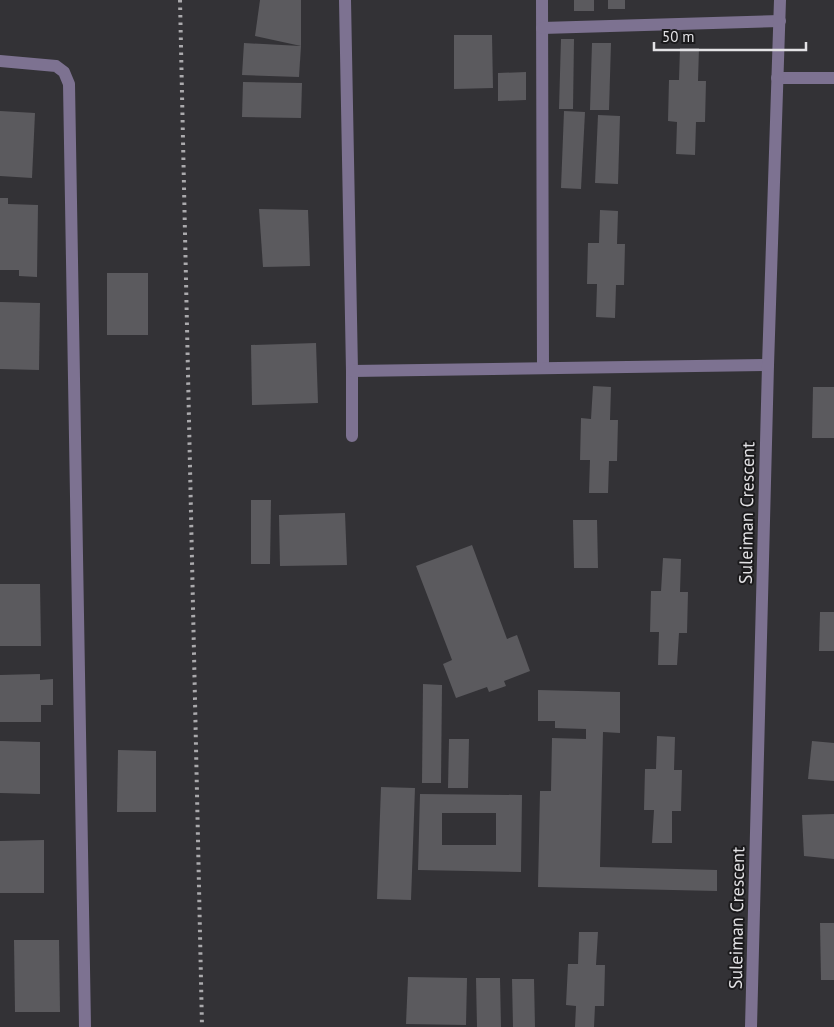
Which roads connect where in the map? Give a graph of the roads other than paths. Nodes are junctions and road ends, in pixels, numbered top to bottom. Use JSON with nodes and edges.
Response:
{"nodes":[{"id":1,"x":345,"y":0,"type":"edge"},
{"id":2,"x":542,"y":0,"type":"edge"},
{"id":3,"x":780,"y":0,"type":"edge"},
{"id":4,"x":780,"y":21,"type":"junction"},
{"id":5,"x":542,"y":28,"type":"junction"},
{"id":6,"x":0,"y":61,"type":"edge"},
{"id":7,"x":777,"y":78,"type":"junction"},
{"id":8,"x":834,"y":78,"type":"edge"},
{"id":9,"x":768,"y":365,"type":"junction"},
{"id":10,"x":543,"y":368,"type":"junction"},
{"id":11,"x":352,"y":371,"type":"junction"},
{"id":12,"x":352,"y":436,"type":"dead end"},
{"id":13,"x":84,"y":1027,"type":"edge"},
{"id":14,"x":751,"y":1027,"type":"edge"}],
"edges":[{"from":1,"to":11,"type":"street"},
{"from":2,"to":5,"type":"street"},
{"from":3,"to":4,"type":"street","name":"Suleiman Crescent"},
{"from":4,"to":5,"type":"street"},
{"from":4,"to":7,"type":"street","name":"Suleiman Crescent"},
{"from":5,"to":10,"type":"street"},
{"from":6,"to":13,"type":"street"},
{"from":7,"to":8,"type":"street"},
{"from":7,"to":9,"type":"street","name":"Suleiman Crescent"},
{"from":9,"to":10,"type":"street"},
{"from":9,"to":14,"type":"street","name":"Suleiman Crescent"},
{"from":10,"to":11,"type":"street"},
{"from":11,"to":12,"type":"street"}]}
